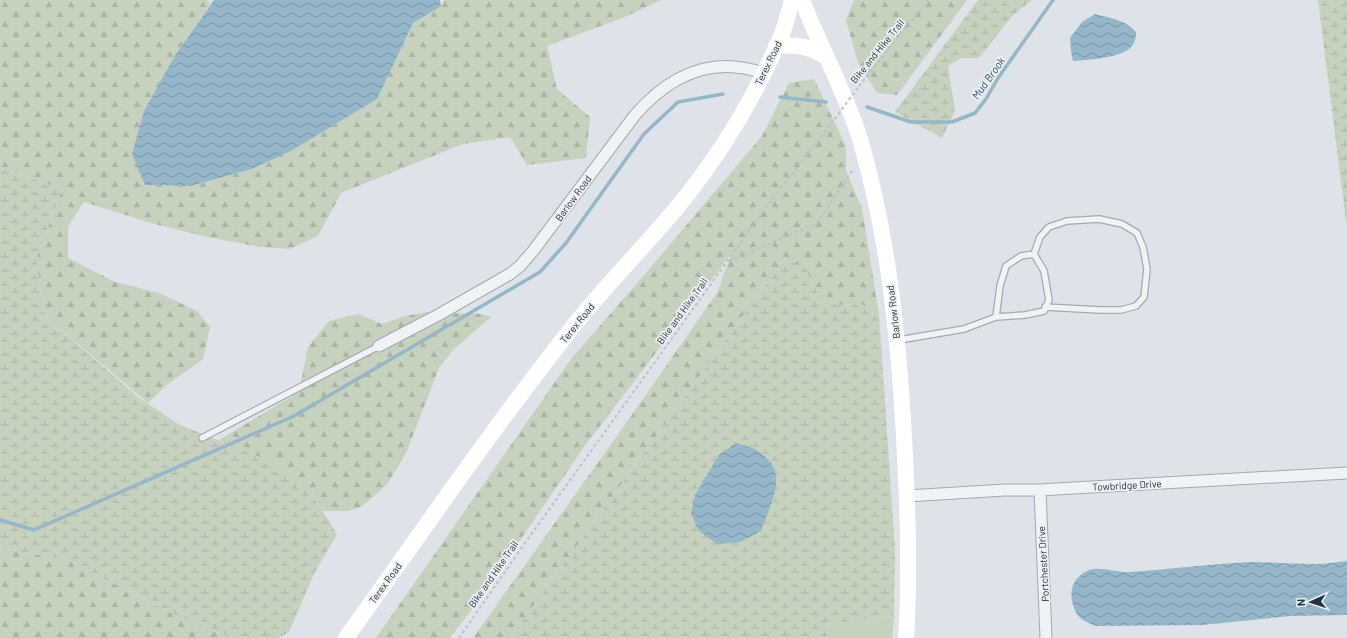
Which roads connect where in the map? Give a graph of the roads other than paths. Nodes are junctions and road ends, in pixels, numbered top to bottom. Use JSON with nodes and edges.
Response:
{"nodes":[{"id":1,"x":792,"y":0,"type":"edge"},
{"id":2,"x":802,"y":0,"type":"edge"},
{"id":3,"x":776,"y":46,"type":"junction"},
{"id":4,"x":827,"y":57,"type":"junction"},
{"id":5,"x":763,"y":73,"type":"junction"},
{"id":6,"x":1034,"y":254,"type":"junction"},
{"id":7,"x":1046,"y":307,"type":"junction"},
{"id":8,"x":996,"y":317,"type":"junction"},
{"id":9,"x":896,"y":341,"type":"junction"},
{"id":10,"x":380,"y":346,"type":"joint"},
{"id":11,"x":202,"y":438,"type":"dead end"},
{"id":12,"x":1347,"y":473,"type":"edge"},
{"id":13,"x":1040,"y":490,"type":"junction"},
{"id":14,"x":907,"y":496,"type":"junction"},
{"id":15,"x":346,"y":638,"type":"edge"},
{"id":16,"x":906,"y":638,"type":"edge"},
{"id":17,"x":1046,"y":638,"type":"edge"}],
"edges":[{"from":1,"to":3,"type":"main road","name":"Terex Road"},
{"from":2,"to":4,"type":"main road","name":"Barlow Road"},
{"from":3,"to":4,"type":"main road"},
{"from":3,"to":5,"type":"main road","name":"Terex Road"},
{"from":4,"to":9,"type":"main road","name":"Barlow Road"},
{"from":5,"to":10,"type":"street","name":"Barlow Road"},
{"from":5,"to":15,"type":"main road","name":"Terex Road"},
{"from":6,"to":7,"type":"lane"},
{"from":6,"to":7,"type":"lane"},
{"from":6,"to":8,"type":"lane"},
{"from":7,"to":8,"type":"lane"},
{"from":8,"to":9,"type":"lane"},
{"from":9,"to":14,"type":"main road","name":"Barlow Road"},
{"from":10,"to":11,"type":"lane"},
{"from":12,"to":13,"type":"street","name":"Towbridge Drive"},
{"from":13,"to":14,"type":"street","name":"Towbridge Drive"},
{"from":13,"to":17,"type":"street","name":"Portchester Drive"},
{"from":14,"to":16,"type":"main road","name":"Barlow Road"}]}
